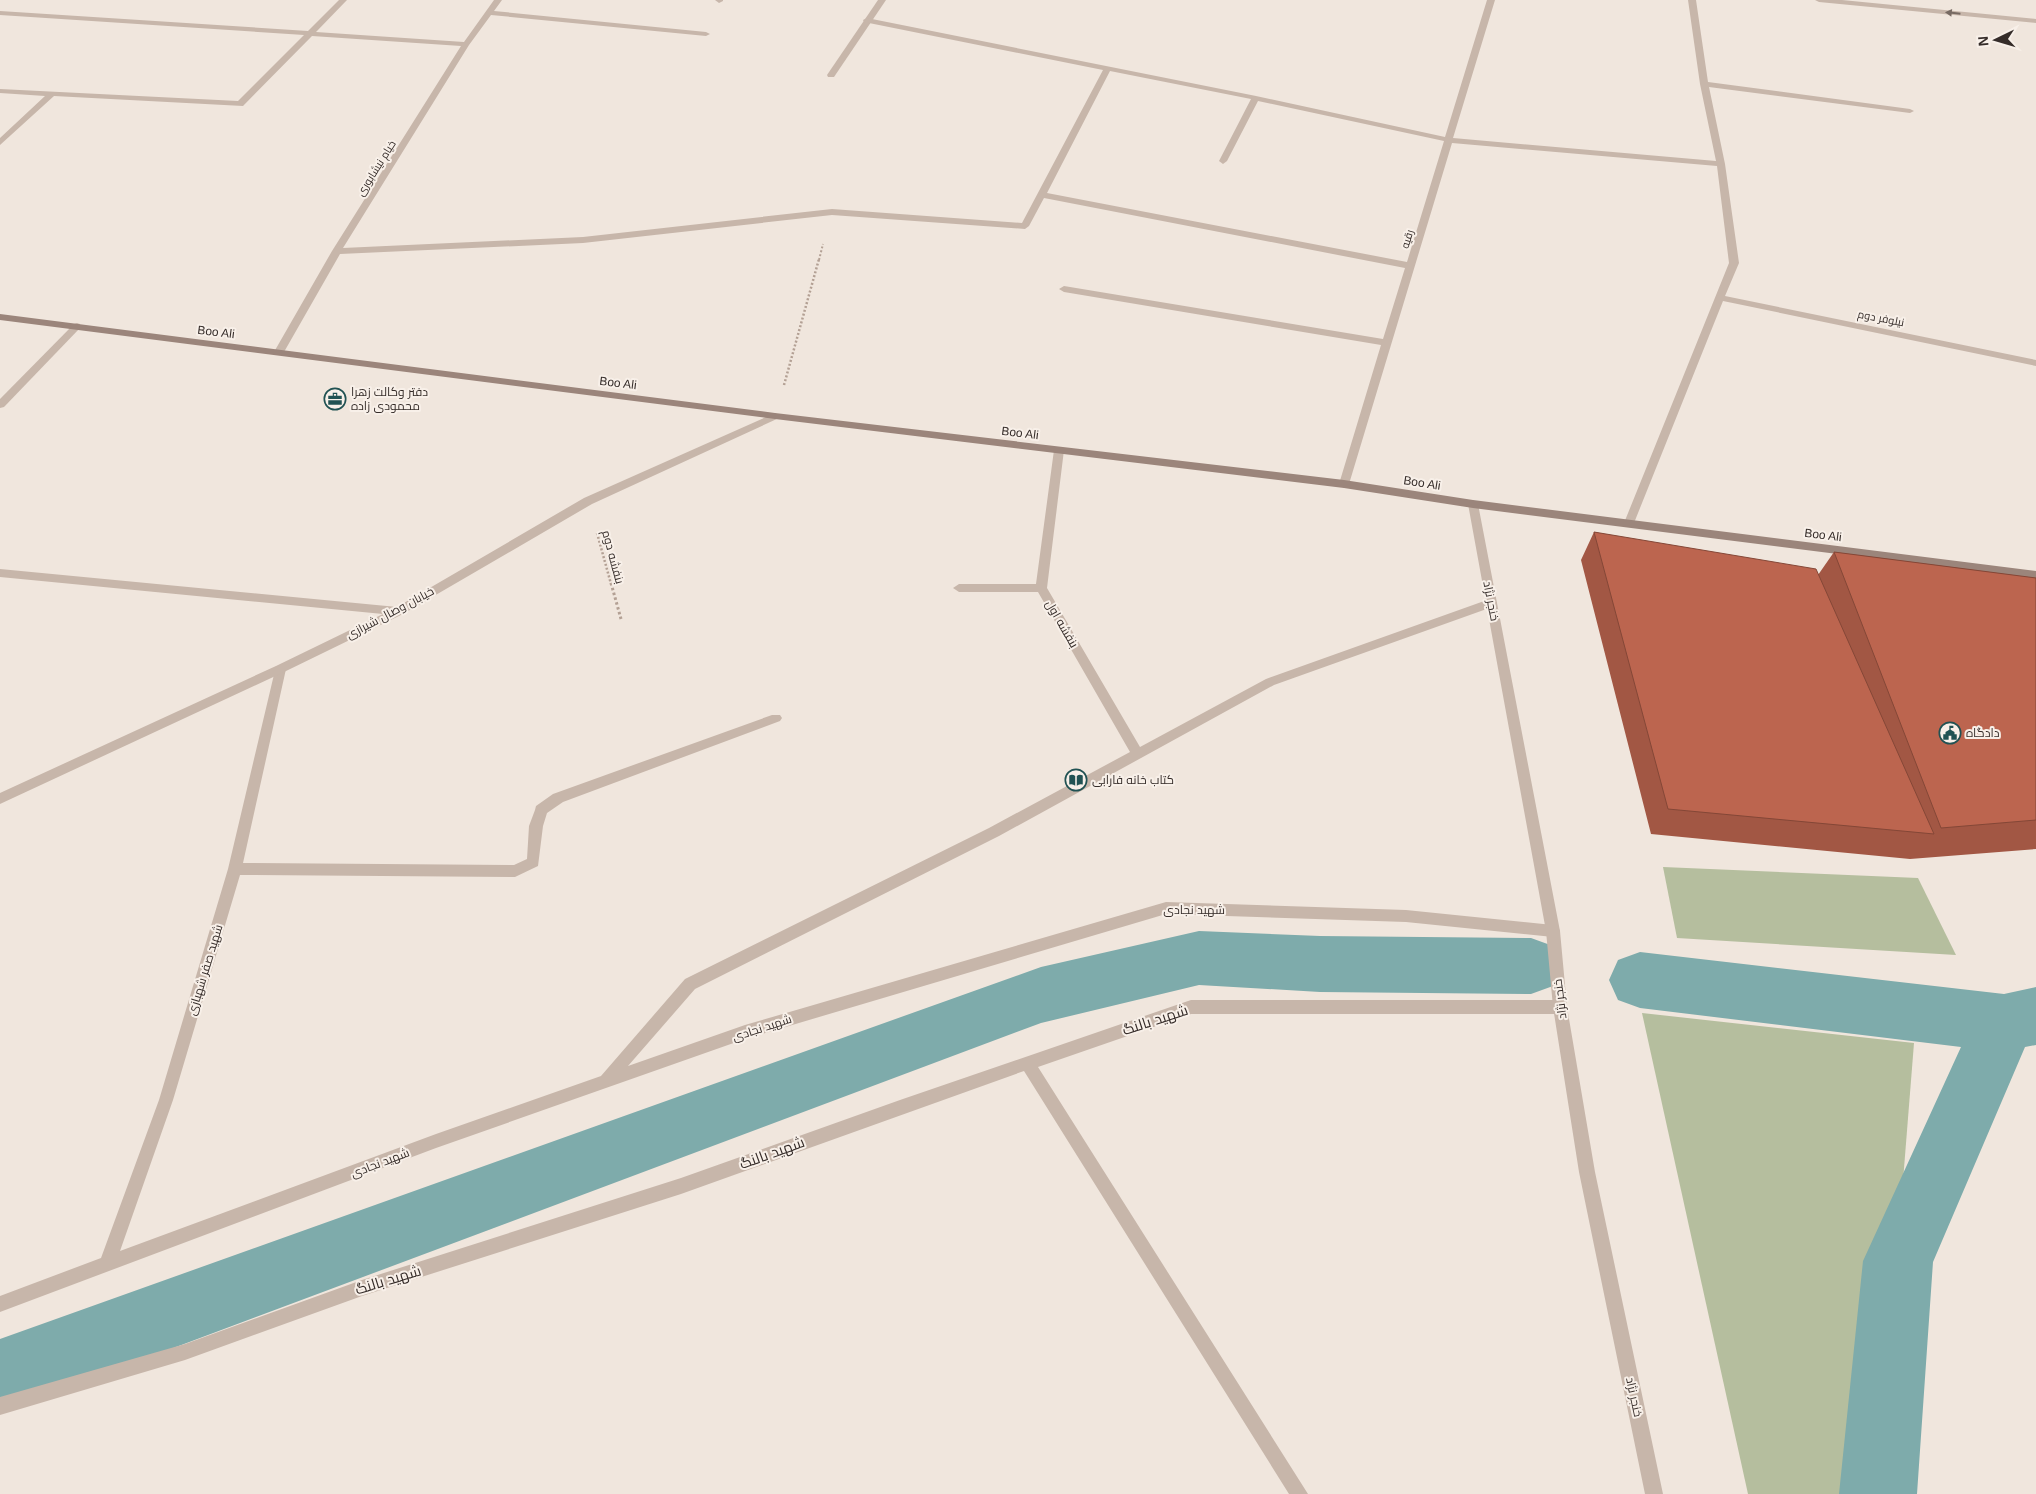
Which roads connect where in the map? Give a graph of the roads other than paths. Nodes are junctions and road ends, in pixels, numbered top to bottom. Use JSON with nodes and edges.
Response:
{"nodes":[{"id":1,"x":343,"y":0,"type":"edge"},
{"id":2,"x":498,"y":0,"type":"edge"},
{"id":3,"x":882,"y":0,"type":"edge"},
{"id":4,"x":1491,"y":0,"type":"edge"},
{"id":5,"x":1692,"y":0,"type":"edge"},
{"id":6,"x":1819,"y":0,"type":"edge"},
{"id":7,"x":0,"y":13,"type":"edge"},
{"id":8,"x":489,"y":13,"type":"junction"},
{"id":9,"x":867,"y":20,"type":"junction"},
{"id":10,"x":2036,"y":21,"type":"edge"},
{"id":11,"x":310,"y":33,"type":"junction"},
{"id":12,"x":706,"y":34,"type":"dead end"},
{"id":13,"x":466,"y":44,"type":"junction"},
{"id":14,"x":1108,"y":68,"type":"junction"},
{"id":15,"x":831,"y":75,"type":"dead end"},
{"id":16,"x":1704,"y":84,"type":"junction"},
{"id":17,"x":0,"y":92,"type":"edge"},
{"id":18,"x":52,"y":94,"type":"junction"},
{"id":19,"x":1256,"y":98,"type":"junction"},
{"id":20,"x":1910,"y":111,"type":"dead end"},
{"id":21,"x":1449,"y":140,"type":"junction"},
{"id":22,"x":0,"y":144,"type":"edge"},
{"id":23,"x":1223,"y":161,"type":"dead end"},
{"id":24,"x":1721,"y":164,"type":"junction"},
{"id":25,"x":1042,"y":195,"type":"junction"},
{"id":26,"x":337,"y":251,"type":"junction"},
{"id":27,"x":1411,"y":266,"type":"junction"},
{"id":28,"x":1064,"y":289,"type":"dead end"},
{"id":29,"x":1720,"y":298,"type":"junction"},
{"id":30,"x":0,"y":317,"type":"edge"},
{"id":31,"x":77,"y":326,"type":"junction"},
{"id":32,"x":1387,"y":343,"type":"junction"},
{"id":33,"x":279,"y":352,"type":"junction"},
{"id":34,"x":2036,"y":362,"type":"edge"},
{"id":35,"x":0,"y":405,"type":"edge"},
{"id":36,"x":775,"y":416,"type":"junction"},
{"id":37,"x":1059,"y":450,"type":"junction"},
{"id":38,"x":1344,"y":484,"type":"junction"},
{"id":39,"x":1473,"y":504,"type":"junction"},
{"id":40,"x":1629,"y":523,"type":"junction"},
{"id":41,"x":0,"y":573,"type":"edge"},
{"id":42,"x":2036,"y":575,"type":"edge"},
{"id":43,"x":959,"y":588,"type":"dead end"},
{"id":44,"x":1041,"y":588,"type":"junction"},
{"id":45,"x":1491,"y":603,"type":"junction"},
{"id":46,"x":398,"y":611,"type":"junction"},
{"id":47,"x":280,"y":669,"type":"junction"},
{"id":48,"x":776,"y":718,"type":"dead end"},
{"id":49,"x":1137,"y":753,"type":"junction"},
{"id":50,"x":0,"y":799,"type":"edge"},
{"id":51,"x":235,"y":869,"type":"junction"},
{"id":52,"x":1553,"y":930,"type":"junction"},
{"id":53,"x":1560,"y":1007,"type":"junction"},
{"id":54,"x":1027,"y":1063,"type":"junction"},
{"id":55,"x":605,"y":1082,"type":"junction"},
{"id":56,"x":107,"y":1264,"type":"junction"},
{"id":57,"x":0,"y":1304,"type":"edge"},
{"id":58,"x":0,"y":1406,"type":"edge"},
{"id":59,"x":1299,"y":1494,"type":"edge"},
{"id":60,"x":1654,"y":1494,"type":"edge"}],
"edges":[{"from":1,"to":11,"type":"street"},
{"from":2,"to":8,"type":"street","name":"خیام نیشابوری"},
{"from":3,"to":9,"type":"street"},
{"from":4,"to":21,"type":"street","name":"رقیه"},
{"from":5,"to":16,"type":"street"},
{"from":10,"to":6,"type":"street","one_way":true},
{"from":7,"to":11,"type":"street"},
{"from":8,"to":12,"type":"street"},
{"from":8,"to":13,"type":"street","name":"خیام نیشابوری"},
{"from":9,"to":14,"type":"street"},
{"from":9,"to":15,"type":"street"},
{"from":11,"to":13,"type":"street"},
{"from":11,"to":18,"type":"street"},
{"from":13,"to":26,"type":"street","name":"خیام نیشابوری"},
{"from":14,"to":19,"type":"street"},
{"from":14,"to":25,"type":"street"},
{"from":16,"to":20,"type":"street"},
{"from":16,"to":24,"type":"street"},
{"from":17,"to":18,"type":"street"},
{"from":18,"to":22,"type":"street"},
{"from":19,"to":21,"type":"street"},
{"from":19,"to":23,"type":"street"},
{"from":21,"to":24,"type":"street"},
{"from":21,"to":27,"type":"street","name":"رقیه"},
{"from":24,"to":29,"type":"street"},
{"from":25,"to":26,"type":"street"},
{"from":25,"to":27,"type":"street"},
{"from":26,"to":33,"type":"street","name":"خیام نیشابوری"},
{"from":27,"to":32,"type":"street","name":"رقیه"},
{"from":28,"to":32,"type":"street"},
{"from":29,"to":34,"type":"street","name":"نیلوفر دوم"},
{"from":29,"to":40,"type":"street"},
{"from":30,"to":31,"type":"main road","name":"Boo Ali"},
{"from":31,"to":33,"type":"main road","name":"Boo Ali"},
{"from":31,"to":35,"type":"street"},
{"from":32,"to":38,"type":"street","name":"رقیه"},
{"from":33,"to":36,"type":"main road","name":"Boo Ali"},
{"from":36,"to":37,"type":"main road","name":"Boo Ali"},
{"from":36,"to":46,"type":"street","name":"خیابان وصال شیرازی"},
{"from":37,"to":38,"type":"main road","name":"Boo Ali"},
{"from":37,"to":44,"type":"street","name":"بنفشه اول"},
{"from":38,"to":39,"type":"main road","name":"Boo Ali"},
{"from":39,"to":40,"type":"main road","name":"Boo Ali"},
{"from":39,"to":45,"type":"street","name":"خنجر نژاد"},
{"from":40,"to":42,"type":"main road","name":"Boo Ali"},
{"from":41,"to":46,"type":"street"},
{"from":43,"to":44,"type":"street"},
{"from":44,"to":49,"type":"street","name":"بنفشه اول"},
{"from":45,"to":49,"type":"street"},
{"from":45,"to":52,"type":"street","name":"خنجر نژاد"},
{"from":46,"to":47,"type":"street","name":"خیابان وصال شیرازی"},
{"from":47,"to":50,"type":"street","name":"خیابان وصال شیرازی"},
{"from":47,"to":51,"type":"street","name":"شهید صفر شهبازی"},
{"from":48,"to":51,"type":"street"},
{"from":49,"to":55,"type":"street"},
{"from":51,"to":56,"type":"street","name":"شهید صفر شهبازی"},
{"from":52,"to":53,"type":"street","name":"خنجر نژاد"},
{"from":52,"to":55,"type":"street","name":"شهید نجادی"},
{"from":53,"to":54,"type":"street","name":"شهيد بالنگ"},
{"from":53,"to":60,"type":"street","name":"خنجر نژاد"},
{"from":54,"to":58,"type":"street","name":"شهيد بالنگ"},
{"from":54,"to":59,"type":"street"},
{"from":55,"to":56,"type":"street","name":"شهید نجادی"},
{"from":56,"to":57,"type":"street","name":"شهید نجادی"}]}
